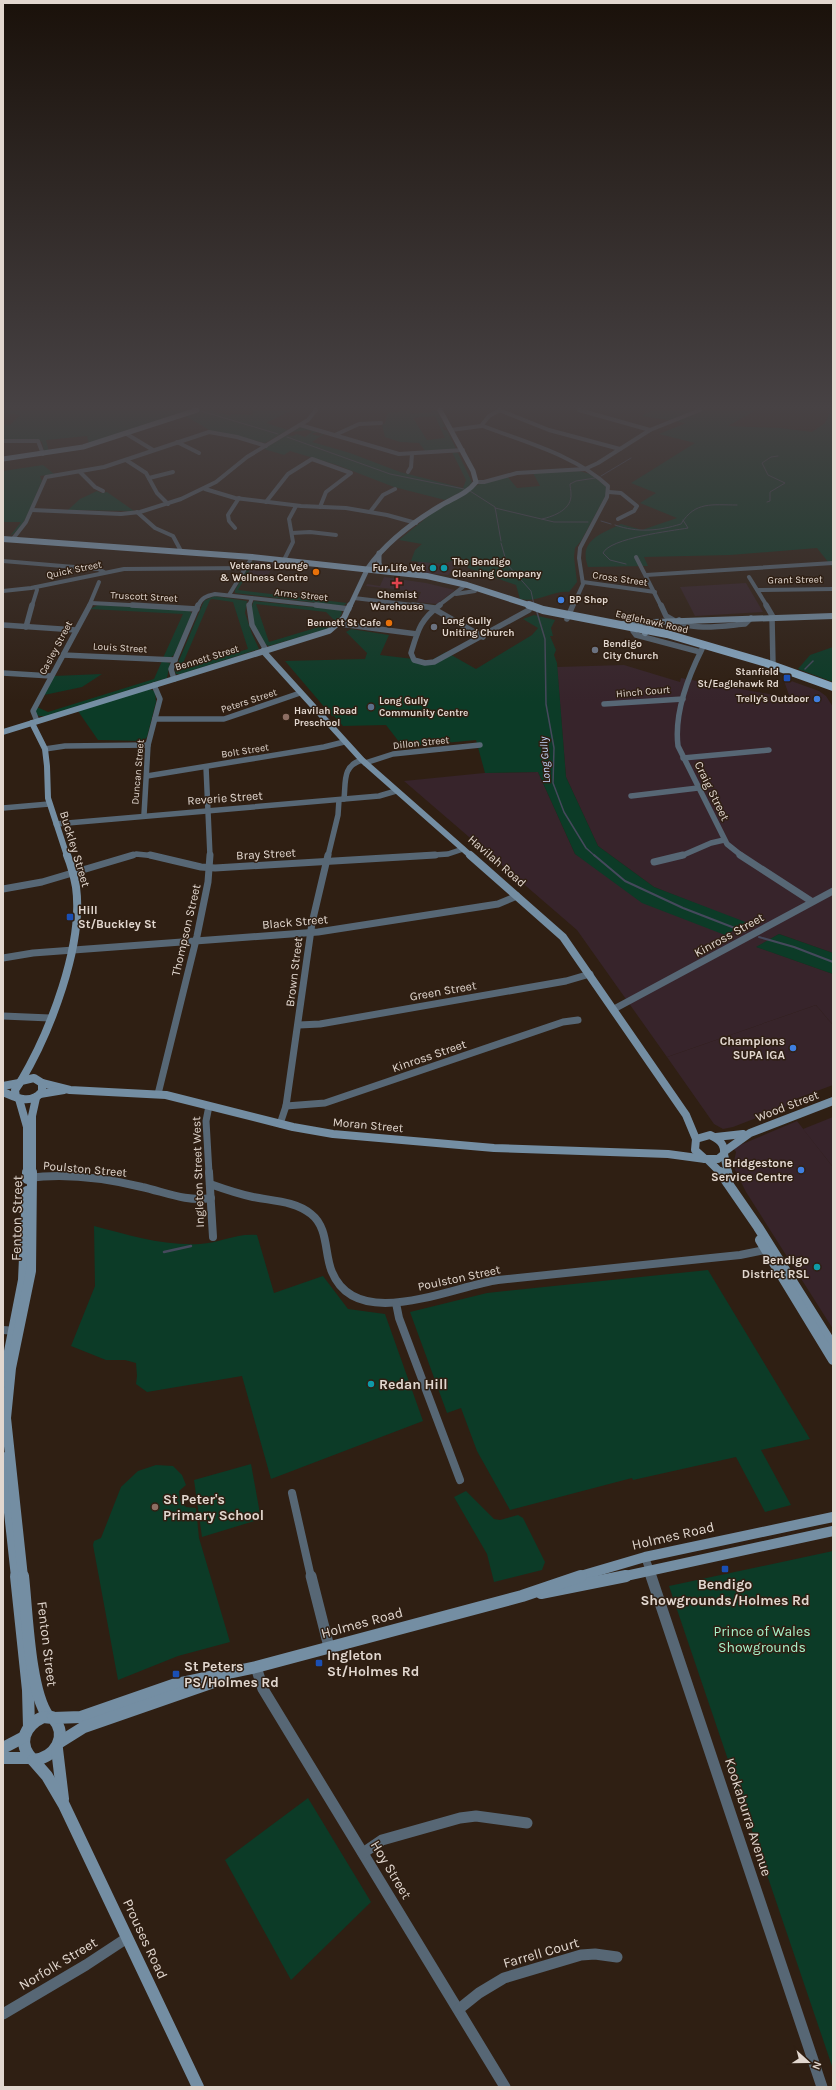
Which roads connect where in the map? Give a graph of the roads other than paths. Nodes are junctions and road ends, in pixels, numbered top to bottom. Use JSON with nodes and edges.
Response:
{"nodes":[{"id":1,"x":154,"y":508,"type":"edge"},
{"id":2,"x":233,"y":508,"type":"edge"},
{"id":3,"x":295,"y":508,"type":"edge"},
{"id":4,"x":344,"y":508,"type":"edge"},
{"id":5,"x":373,"y":508,"type":"edge"},
{"id":6,"x":436,"y":508,"type":"edge"},
{"id":7,"x":601,"y":508,"type":"edge"},
{"id":8,"x":636,"y":508,"type":"edge"},
{"id":9,"x":32,"y":510,"type":"joint"},
{"id":10,"x":137,"y":512,"type":"junction"},
{"id":11,"x":370,"y":512,"type":"junction"},
{"id":12,"x":618,"y":519,"type":"dead end"},
{"id":13,"x":416,"y":523,"type":"junction"},
{"id":14,"x":235,"y":528,"type":"dead end"},
{"id":15,"x":292,"y":533,"type":"junction"},
{"id":16,"x":336,"y":536,"type":"dead end"},
{"id":17,"x":3,"y":539,"type":"edge"},
{"id":18,"x":12,"y":540,"type":"junction"},
{"id":19,"x":181,"y":552,"type":"junction"},
{"id":20,"x":379,"y":553,"type":"junction"},
{"id":21,"x":636,"y":557,"type":"dead end"},
{"id":22,"x":252,"y":558,"type":"junction"},
{"id":23,"x":284,"y":560,"type":"junction"},
{"id":24,"x":3,"y":561,"type":"edge"},
{"id":25,"x":833,"y":564,"type":"edge"},
{"id":26,"x":245,"y":568,"type":"junction"},
{"id":27,"x":367,"y":570,"type":"junction"},
{"id":28,"x":383,"y":570,"type":"junction"},
{"id":29,"x":104,"y":572,"type":"junction"},
{"id":30,"x":646,"y":575,"type":"junction"},
{"id":31,"x":749,"y":577,"type":"dead end"},
{"id":32,"x":99,"y":582,"type":"dead end"},
{"id":33,"x":583,"y":582,"type":"junction"},
{"id":34,"x":36,"y":587,"type":"junction"},
{"id":35,"x":463,"y":587,"type":"junction"},
{"id":36,"x":833,"y":588,"type":"edge"},
{"id":37,"x":758,"y":590,"type":"junction"},
{"id":38,"x":3,"y":591,"type":"edge"},
{"id":39,"x":475,"y":591,"type":"junction"},
{"id":40,"x":654,"y":592,"type":"junction"},
{"id":41,"x":453,"y":594,"type":"junction"},
{"id":42,"x":228,"y":595,"type":"junction"},
{"id":43,"x":252,"y":598,"type":"junction"},
{"id":44,"x":354,"y":598,"type":"junction"},
{"id":45,"x":91,"y":603,"type":"junction"},
{"id":46,"x":197,"y":609,"type":"junction"},
{"id":47,"x":349,"y":609,"type":"junction"},
{"id":48,"x":434,"y":609,"type":"junction"},
{"id":49,"x":535,"y":610,"type":"junction"},
{"id":50,"x":833,"y":616,"type":"edge"},
{"id":51,"x":568,"y":617,"type":"junction"},
{"id":52,"x":772,"y":617,"type":"junction"},
{"id":53,"x":665,"y":618,"type":"junction"},
{"id":54,"x":751,"y":618,"type":"junction"},
{"id":55,"x":677,"y":621,"type":"junction"},
{"id":56,"x":654,"y":622,"type":"junction"},
{"id":57,"x":340,"y":624,"type":"junction"},
{"id":58,"x":623,"y":624,"type":"junction"},
{"id":59,"x":3,"y":625,"type":"edge"},
{"id":60,"x":26,"y":627,"type":"junction"},
{"id":61,"x":76,"y":630,"type":"junction"},
{"id":62,"x":633,"y":631,"type":"junction"},
{"id":63,"x":646,"y":631,"type":"junction"},
{"id":64,"x":654,"y":633,"type":"junction"},
{"id":65,"x":417,"y":634,"type":"junction"},
{"id":66,"x":668,"y":634,"type":"junction"},
{"id":67,"x":483,"y":637,"type":"junction"},
{"id":68,"x":264,"y":651,"type":"junction"},
{"id":69,"x":701,"y":651,"type":"junction"},
{"id":70,"x":63,"y":655,"type":"junction"},
{"id":71,"x":175,"y":660,"type":"junction"},
{"id":72,"x":773,"y":666,"type":"junction"},
{"id":73,"x":3,"y":673,"type":"edge"},
{"id":74,"x":51,"y":676,"type":"junction"},
{"id":75,"x":174,"y":679,"type":"junction"},
{"id":76,"x":154,"y":685,"type":"junction"},
{"id":77,"x":833,"y":687,"type":"edge"},
{"id":78,"x":833,"y":692,"type":"edge"},
{"id":79,"x":300,"y":693,"type":"junction"},
{"id":80,"x":683,"y":699,"type":"junction"},
{"id":81,"x":604,"y":704,"type":"dead end"},
{"id":82,"x":155,"y":719,"type":"junction"},
{"id":83,"x":34,"y":722,"type":"junction"},
{"id":84,"x":3,"y":732,"type":"edge"},
{"id":85,"x":344,"y":742,"type":"junction"},
{"id":86,"x":148,"y":745,"type":"junction"},
{"id":87,"x":480,"y":746,"type":"dead end"},
{"id":88,"x":46,"y":749,"type":"junction"},
{"id":89,"x":769,"y":750,"type":"dead end"},
{"id":90,"x":683,"y":758,"type":"junction"},
{"id":91,"x":364,"y":761,"type":"junction"},
{"id":92,"x":206,"y":767,"type":"junction"},
{"id":93,"x":147,"y":776,"type":"junction"},
{"id":94,"x":698,"y":788,"type":"junction"},
{"id":95,"x":396,"y":790,"type":"junction"},
{"id":96,"x":631,"y":796,"type":"dead end"},
{"id":97,"x":341,"y":800,"type":"junction"},
{"id":98,"x":49,"y":804,"type":"junction"},
{"id":99,"x":3,"y":808,"type":"edge"},
{"id":100,"x":207,"y":810,"type":"junction"},
{"id":101,"x":144,"y":815,"type":"junction"},
{"id":102,"x":56,"y":824,"type":"junction"},
{"id":103,"x":724,"y":840,"type":"junction"},
{"id":104,"x":463,"y":849,"type":"junction"},
{"id":105,"x":327,"y":861,"type":"junction"},
{"id":106,"x":654,"y":862,"type":"dead end"},
{"id":107,"x":210,"y":868,"type":"junction"},
{"id":108,"x":72,"y":873,"type":"junction"},
{"id":109,"x":3,"y":889,"type":"edge"},
{"id":110,"x":833,"y":891,"type":"edge"},
{"id":111,"x":517,"y":896,"type":"junction"},
{"id":112,"x":811,"y":901,"type":"junction"},
{"id":113,"x":310,"y":932,"type":"junction"},
{"id":114,"x":196,"y":939,"type":"junction"},
{"id":115,"x":71,"y":950,"type":"junction"},
{"id":116,"x":3,"y":958,"type":"edge"},
{"id":117,"x":590,"y":974,"type":"junction"},
{"id":118,"x":614,"y":1009,"type":"junction"},
{"id":119,"x":3,"y":1016,"type":"edge"},
{"id":120,"x":50,"y":1018,"type":"junction"},
{"id":121,"x":578,"y":1020,"type":"dead end"},
{"id":122,"x":299,"y":1025,"type":"junction"},
{"id":123,"x":37,"y":1053,"type":"junction"},
{"id":124,"x":40,"y":1081,"type":"junction"},
{"id":125,"x":20,"y":1082,"type":"junction"},
{"id":126,"x":3,"y":1086,"type":"edge"},
{"id":127,"x":70,"y":1090,"type":"junction"},
{"id":128,"x":3,"y":1092,"type":"edge"},
{"id":129,"x":158,"y":1094,"type":"junction"},
{"id":130,"x":38,"y":1096,"type":"junction"},
{"id":131,"x":18,"y":1098,"type":"junction"},
{"id":132,"x":833,"y":1101,"type":"edge"},
{"id":133,"x":209,"y":1106,"type":"junction"},
{"id":134,"x":286,"y":1106,"type":"junction"},
{"id":135,"x":686,"y":1115,"type":"junction"},
{"id":136,"x":280,"y":1124,"type":"junction"},
{"id":137,"x":750,"y":1133,"type":"junction"},
{"id":138,"x":713,"y":1136,"type":"junction"},
{"id":139,"x":695,"y":1143,"type":"junction"},
{"id":140,"x":724,"y":1152,"type":"junction"},
{"id":141,"x":668,"y":1154,"type":"junction"},
{"id":142,"x":707,"y":1160,"type":"junction"},
{"id":143,"x":30,"y":1178,"type":"junction"},
{"id":144,"x":210,"y":1184,"type":"junction"},
{"id":145,"x":730,"y":1186,"type":"junction"},
{"id":146,"x":211,"y":1198,"type":"junction"},
{"id":147,"x":213,"y":1237,"type":"dead end"},
{"id":148,"x":769,"y":1250,"type":"junction"},
{"id":149,"x":396,"y":1303,"type":"junction"},
{"id":150,"x":3,"y":1330,"type":"edge"},
{"id":151,"x":16,"y":1331,"type":"junction"},
{"id":152,"x":833,"y":1346,"type":"edge"},
{"id":153,"x":833,"y":1360,"type":"edge"},
{"id":154,"x":3,"y":1382,"type":"edge"},
{"id":155,"x":3,"y":1457,"type":"edge"},
{"id":156,"x":460,"y":1480,"type":"dead end"},
{"id":157,"x":292,"y":1493,"type":"dead end"},
{"id":158,"x":833,"y":1517,"type":"edge"},
{"id":159,"x":833,"y":1531,"type":"edge"},
{"id":160,"x":645,"y":1557,"type":"junction"},
{"id":161,"x":650,"y":1570,"type":"junction"},
{"id":162,"x":522,"y":1596,"type":"junction"},
{"id":163,"x":329,"y":1647,"type":"junction"},
{"id":164,"x":256,"y":1667,"type":"junction"},
{"id":165,"x":50,"y":1717,"type":"junction"},
{"id":166,"x":27,"y":1732,"type":"junction"},
{"id":167,"x":59,"y":1745,"type":"junction"},
{"id":168,"x":3,"y":1748,"type":"edge"},
{"id":169,"x":3,"y":1758,"type":"edge"},
{"id":170,"x":32,"y":1759,"type":"junction"},
{"id":171,"x":64,"y":1806,"type":"junction"},
{"id":172,"x":527,"y":1823,"type":"dead end"},
{"id":173,"x":363,"y":1853,"type":"junction"},
{"id":174,"x":128,"y":1938,"type":"junction"},
{"id":175,"x":617,"y":1957,"type":"dead end"},
{"id":176,"x":459,"y":2010,"type":"junction"},
{"id":177,"x":3,"y":2014,"type":"edge"},
{"id":178,"x":198,"y":2087,"type":"edge"},
{"id":179,"x":505,"y":2087,"type":"edge"},
{"id":180,"x":822,"y":2087,"type":"edge"}],
"edges":[{"from":1,"to":10,"type":"street"},
{"from":2,"to":14,"type":"street"},
{"from":3,"to":15,"type":"street"},
{"from":4,"to":11,"type":"street"},
{"from":5,"to":11,"type":"street"},
{"from":6,"to":13,"type":"street"},
{"from":7,"to":33,"type":"street"},
{"from":8,"to":12,"type":"street"},
{"from":9,"to":10,"type":"street"},
{"from":9,"to":18,"type":"street"},
{"from":10,"to":19,"type":"street"},
{"from":11,"to":13,"type":"street"},
{"from":13,"to":20,"type":"street"},
{"from":15,"to":16,"type":"street"},
{"from":15,"to":23,"type":"street"},
{"from":17,"to":18,"type":"main road","name":"Eaglehawk Road"},
{"from":18,"to":19,"type":"main road","name":"Eaglehawk Road"},
{"from":19,"to":22,"type":"main road","name":"Eaglehawk Road"},
{"from":20,"to":27,"type":"street"},
{"from":20,"to":28,"type":"street"},
{"from":21,"to":30,"type":"street"},
{"from":22,"to":23,"type":"main road","name":"Eaglehawk Road"},
{"from":22,"to":26,"type":"street"},
{"from":22,"to":27,"type":"main road","name":"Eaglehawk Road"},
{"from":23,"to":27,"type":"main road","name":"Eaglehawk Road"},
{"from":24,"to":29,"type":"street"},
{"from":25,"to":30,"type":"street"},
{"from":26,"to":29,"type":"street","name":"Quick Street"},
{"from":26,"to":42,"type":"street"},
{"from":27,"to":28,"type":"main road","name":"Eaglehawk Road"},
{"from":27,"to":35,"type":"main road","name":"Eaglehawk Road"},
{"from":27,"to":44,"type":"street"},
{"from":28,"to":49,"type":"main road","name":"Eaglehawk Road"},
{"from":29,"to":34,"type":"street","name":"Quick Street"},
{"from":30,"to":40,"type":"street"},
{"from":31,"to":37,"type":"street"},
{"from":32,"to":45,"type":"street","name":"Casley Street"},
{"from":33,"to":40,"type":"street","name":"Cross Street"},
{"from":33,"to":51,"type":"street"},
{"from":34,"to":38,"type":"street","name":"Quick Street"},
{"from":34,"to":60,"type":"street"},
{"from":35,"to":39,"type":"main road","name":"Eaglehawk Road"},
{"from":35,"to":41,"type":"street"},
{"from":36,"to":37,"type":"street","name":"Grant Street"},
{"from":37,"to":52,"type":"street"},
{"from":39,"to":41,"type":"street"},
{"from":39,"to":49,"type":"main road","name":"Eaglehawk Road"},
{"from":40,"to":53,"type":"street"},
{"from":41,"to":48,"type":"street"},
{"from":42,"to":43,"type":"street","name":"Arms Street"},
{"from":42,"to":46,"type":"street","name":"Arms Street"},
{"from":43,"to":47,"type":"street","name":"Arms Street"},
{"from":43,"to":68,"type":"street","name":"Havilah Road"},
{"from":44,"to":47,"type":"street"},
{"from":44,"to":48,"type":"street"},
{"from":45,"to":46,"type":"street","name":"Truscott Street"},
{"from":45,"to":61,"type":"street","name":"Casley Street"},
{"from":46,"to":71,"type":"street"},
{"from":47,"to":57,"type":"street"},
{"from":48,"to":65,"type":"street"},
{"from":48,"to":67,"type":"street"},
{"from":49,"to":51,"type":"main road","name":"Eaglehawk Road"},
{"from":49,"to":67,"type":"street"},
{"from":50,"to":52,"type":"street"},
{"from":51,"to":58,"type":"main road","name":"Eaglehawk Road"},
{"from":51,"to":62,"type":"main road","name":"Eaglehawk Road"},
{"from":52,"to":54,"type":"street"},
{"from":52,"to":72,"type":"street"},
{"from":53,"to":55,"type":"street"},
{"from":53,"to":56,"type":"street"},
{"from":54,"to":55,"type":"street"},
{"from":54,"to":55,"type":"street"},
{"from":55,"to":64,"type":"street"},
{"from":56,"to":58,"type":"street"},
{"from":56,"to":63,"type":"street"},
{"from":57,"to":65,"type":"street"},
{"from":57,"to":68,"type":"street","name":"Bennett Street"},
{"from":58,"to":63,"type":"main road","name":"Eaglehawk Road"},
{"from":59,"to":60,"type":"street"},
{"from":60,"to":61,"type":"street"},
{"from":61,"to":70,"type":"street","name":"Casley Street"},
{"from":62,"to":63,"type":"main road","name":"Eaglehawk Road"},
{"from":62,"to":69,"type":"street","name":"Eaglehawk Road"},
{"from":63,"to":64,"type":"main road","name":"Eaglehawk Road"},
{"from":64,"to":66,"type":"main road","name":"Eaglehawk Road"},
{"from":64,"to":69,"type":"main road","name":"Eaglehawk Road"},
{"from":65,"to":67,"type":"street"},
{"from":66,"to":69,"type":"main road"},
{"from":66,"to":72,"type":"main road","name":"Eaglehawk Road"},
{"from":68,"to":75,"type":"street","name":"Bennett Street"},
{"from":68,"to":79,"type":"street","name":"Havilah Road"},
{"from":69,"to":78,"type":"main road","name":"Eaglehawk Road"},
{"from":69,"to":80,"type":"street","name":"Craig Street"},
{"from":70,"to":71,"type":"street","name":"Louis Street"},
{"from":70,"to":74,"type":"street","name":"Casley Street"},
{"from":71,"to":75,"type":"street"},
{"from":72,"to":77,"type":"main road","name":"Eaglehawk Road"},
{"from":73,"to":74,"type":"street"},
{"from":74,"to":83,"type":"street","name":"Casley Street"},
{"from":75,"to":76,"type":"street","name":"Bennett Street"},
{"from":76,"to":82,"type":"street","name":"Duncan Street"},
{"from":76,"to":83,"type":"street","name":"Bennett Street"},
{"from":79,"to":82,"type":"street","name":"Peters Street"},
{"from":79,"to":85,"type":"street","name":"Havilah Road"},
{"from":80,"to":81,"type":"street","name":"Hinch Court"},
{"from":80,"to":90,"type":"street","name":"Craig Street"},
{"from":82,"to":86,"type":"street","name":"Duncan Street"},
{"from":83,"to":84,"type":"street","name":"Bennett Street"},
{"from":83,"to":88,"type":"street","name":"Buckley Street"},
{"from":85,"to":91,"type":"street","name":"Havilah Road"},
{"from":85,"to":92,"type":"street","name":"Bolt Street"},
{"from":86,"to":88,"type":"street"},
{"from":86,"to":93,"type":"street","name":"Duncan Street"},
{"from":87,"to":91,"type":"street","name":"Dillon Street"},
{"from":88,"to":98,"type":"street","name":"Buckley Street"},
{"from":89,"to":90,"type":"street"},
{"from":90,"to":94,"type":"street","name":"Craig Street"},
{"from":91,"to":95,"type":"street","name":"Havilah Road"},
{"from":91,"to":97,"type":"street","name":"Brown Street"},
{"from":92,"to":93,"type":"street","name":"Bolt Street"},
{"from":92,"to":100,"type":"street","name":"Thompson Street"},
{"from":93,"to":101,"type":"street","name":"Duncan Street"},
{"from":94,"to":96,"type":"street"},
{"from":94,"to":103,"type":"street","name":"Craig Street"},
{"from":95,"to":97,"type":"street","name":"Reverie Street"},
{"from":95,"to":104,"type":"street","name":"Havilah Road"},
{"from":97,"to":100,"type":"street","name":"Reverie Street"},
{"from":97,"to":105,"type":"street","name":"Brown Street"},
{"from":98,"to":99,"type":"street"},
{"from":98,"to":102,"type":"street","name":"Buckley Street"},
{"from":100,"to":101,"type":"street","name":"Reverie Street"},
{"from":100,"to":107,"type":"street","name":"Thompson Street"},
{"from":101,"to":102,"type":"street","name":"Reverie Street"},
{"from":102,"to":108,"type":"street","name":"Buckley Street"},
{"from":103,"to":106,"type":"street"},
{"from":103,"to":112,"type":"street","name":"Craig Street"},
{"from":104,"to":105,"type":"street","name":"Bray Street"},
{"from":104,"to":111,"type":"street","name":"Havilah Road"},
{"from":105,"to":107,"type":"street","name":"Bray Street"},
{"from":105,"to":113,"type":"street","name":"Brown Street"},
{"from":107,"to":108,"type":"street","name":"Bray Street"},
{"from":107,"to":114,"type":"street","name":"Thompson Street"},
{"from":108,"to":109,"type":"street","name":"Bray Street"},
{"from":108,"to":115,"type":"street","name":"Buckley Street"},
{"from":110,"to":112,"type":"street","name":"Kinross Street"},
{"from":111,"to":113,"type":"street","name":"Black Street"},
{"from":111,"to":117,"type":"street","name":"Havilah Road"},
{"from":112,"to":118,"type":"street","name":"Kinross Street"},
{"from":113,"to":114,"type":"street","name":"Black Street"},
{"from":113,"to":122,"type":"street","name":"Brown Street"},
{"from":114,"to":115,"type":"street","name":"Black Street"},
{"from":114,"to":129,"type":"street","name":"Thompson Street"},
{"from":115,"to":116,"type":"street","name":"Black Street"},
{"from":115,"to":120,"type":"street","name":"Buckley Street"},
{"from":117,"to":118,"type":"street","name":"Havilah Road"},
{"from":117,"to":122,"type":"street","name":"Green Street"},
{"from":118,"to":135,"type":"street","name":"Havilah Road"},
{"from":119,"to":120,"type":"street"},
{"from":120,"to":123,"type":"street","name":"Buckley Street"},
{"from":121,"to":134,"type":"street","name":"Kinross Street"},
{"from":122,"to":134,"type":"street","name":"Brown Street"},
{"from":123,"to":124,"type":"street","name":"Buckley Street"},
{"from":123,"to":125,"type":"street","name":"Buckley Street"},
{"from":124,"to":125,"type":"street"},
{"from":124,"to":127,"type":"street","name":"Moran Street"},
{"from":124,"to":130,"type":"street"},
{"from":125,"to":126,"type":"street"},
{"from":125,"to":131,"type":"street"},
{"from":127,"to":129,"type":"street","name":"Moran Street"},
{"from":127,"to":130,"type":"street","name":"Moran Street"},
{"from":128,"to":131,"type":"street"},
{"from":129,"to":133,"type":"street","name":"Moran Street"},
{"from":130,"to":131,"type":"street"},
{"from":130,"to":143,"type":"street","name":"Fenton Street"},
{"from":131,"to":143,"type":"street","name":"Fenton Street"},
{"from":132,"to":137,"type":"street","name":"Wood Street"},
{"from":133,"to":136,"type":"street","name":"Moran Street"},
{"from":133,"to":144,"type":"street","name":"Ingleton Street West"},
{"from":134,"to":136,"type":"street","name":"Brown Street"},
{"from":135,"to":138,"type":"street","name":"Havilah Road"},
{"from":135,"to":139,"type":"street","name":"Havilah Road"},
{"from":136,"to":141,"type":"street","name":"Moran Street"},
{"from":137,"to":138,"type":"street","name":"Wood Street"},
{"from":137,"to":140,"type":"street","name":"Wood Street"},
{"from":138,"to":139,"type":"street"},
{"from":138,"to":140,"type":"street"},
{"from":139,"to":141,"type":"street","name":"Moran Street"},
{"from":139,"to":142,"type":"street"},
{"from":140,"to":142,"type":"street"},
{"from":140,"to":145,"type":"street"},
{"from":141,"to":142,"type":"street","name":"Moran Street"},
{"from":142,"to":145,"type":"street"},
{"from":143,"to":146,"type":"street","name":"Poulston Street"},
{"from":143,"to":151,"type":"street","name":"Fenton Street"},
{"from":144,"to":146,"type":"street","name":"Ingleton Street West"},
{"from":144,"to":149,"type":"street","name":"Poulston Street"},
{"from":145,"to":148,"type":"street"},
{"from":146,"to":147,"type":"street","name":"Ingleton Street West"},
{"from":148,"to":149,"type":"street","name":"Poulston Street"},
{"from":148,"to":152,"type":"street"},
{"from":148,"to":153,"type":"street"},
{"from":149,"to":156,"type":"street"},
{"from":150,"to":151,"type":"street"},
{"from":151,"to":154,"type":"street","name":"Fenton Street"},
{"from":151,"to":165,"type":"street","name":"Fenton Street"},
{"from":155,"to":166,"type":"street","name":"Fenton Street"},
{"from":157,"to":163,"type":"street"},
{"from":158,"to":160,"type":"street","name":"Holmes Road"},
{"from":159,"to":161,"type":"street","name":"Holmes Road"},
{"from":160,"to":161,"type":"street","name":"Kookaburra Avenue"},
{"from":160,"to":162,"type":"street","name":"Holmes Road"},
{"from":161,"to":162,"type":"street","name":"Holmes Road"},
{"from":161,"to":180,"type":"street","name":"Kookaburra Avenue"},
{"from":162,"to":163,"type":"street","name":"Holmes Road"},
{"from":163,"to":164,"type":"street","name":"Holmes Road"},
{"from":164,"to":165,"type":"street","name":"Holmes Road"},
{"from":164,"to":167,"type":"street","name":"Holmes Road"},
{"from":164,"to":173,"type":"street","name":"Hoy Street"},
{"from":165,"to":166,"type":"street"},
{"from":165,"to":167,"type":"street"},
{"from":166,"to":168,"type":"street"},
{"from":166,"to":170,"type":"street"},
{"from":167,"to":170,"type":"street"},
{"from":167,"to":171,"type":"street","name":"Prouses Road"},
{"from":169,"to":170,"type":"street"},
{"from":170,"to":171,"type":"street","name":"Prouses Road"},
{"from":171,"to":174,"type":"street","name":"Prouses Road"},
{"from":172,"to":173,"type":"street"},
{"from":173,"to":176,"type":"street","name":"Hoy Street"},
{"from":174,"to":177,"type":"street","name":"Norfolk Street"},
{"from":174,"to":178,"type":"street","name":"Prouses Road"},
{"from":175,"to":176,"type":"street","name":"Farrell Court"},
{"from":176,"to":179,"type":"street","name":"Hoy Street"}]}
